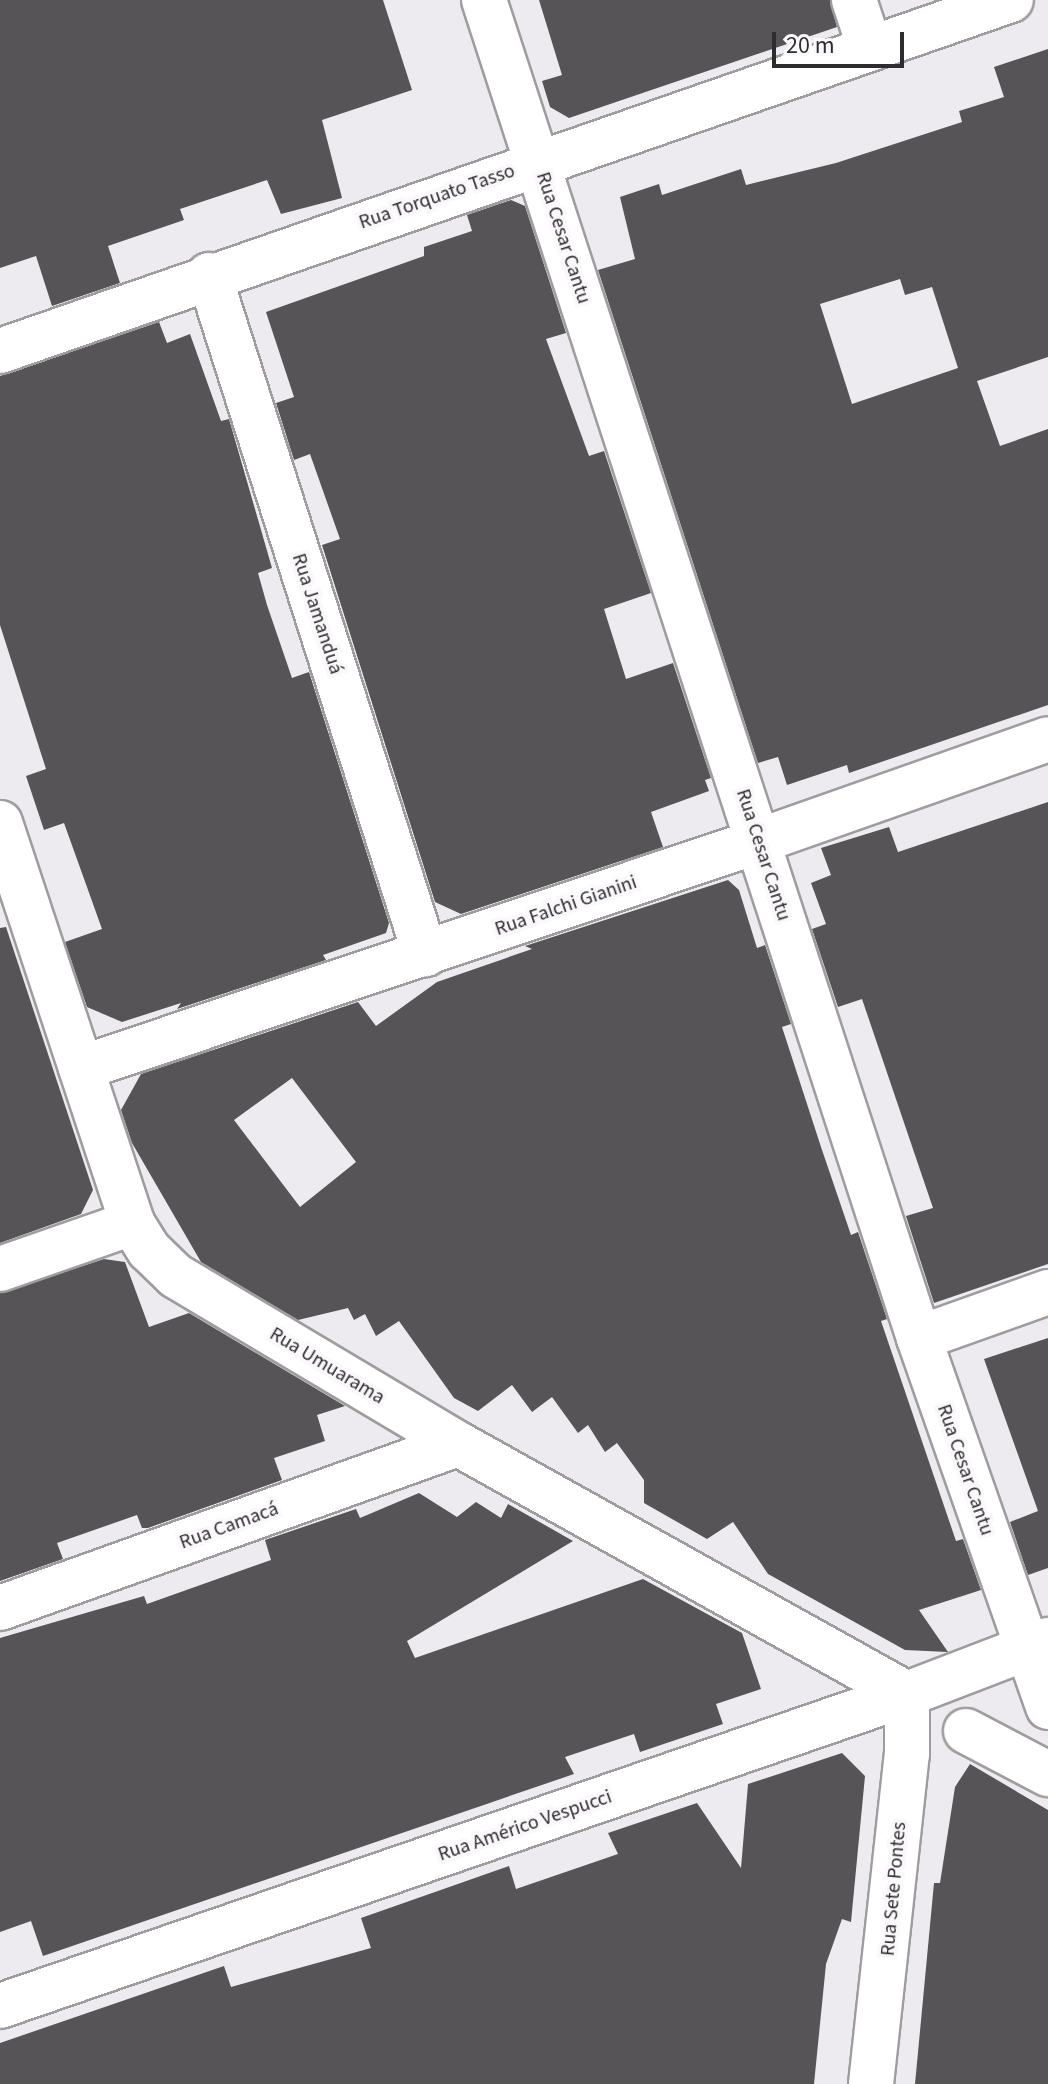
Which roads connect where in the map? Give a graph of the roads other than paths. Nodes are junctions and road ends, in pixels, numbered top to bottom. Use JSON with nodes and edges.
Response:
{"nodes":[{"id":1,"x":484,"y":0,"type":"edge"},
{"id":2,"x":854,"y":0,"type":"edge"},
{"id":3,"x":1011,"y":0,"type":"edge"},
{"id":4,"x":870,"y":48,"type":"junction"},
{"id":5,"x":537,"y":162,"type":"junction"},
{"id":6,"x":209,"y":275,"type":"junction"},
{"id":7,"x":0,"y":351,"type":"edge"},
{"id":8,"x":1048,"y":739,"type":"edge"},
{"id":9,"x":759,"y":841,"type":"junction"},
{"id":10,"x":4,"y":851,"type":"edge"},
{"id":11,"x":425,"y":954,"type":"junction"},
{"id":12,"x":81,"y":1068,"type":"junction"},
{"id":13,"x":132,"y":1223,"type":"junction"},
{"id":14,"x":0,"y":1269,"type":"edge"},
{"id":15,"x":1048,"y":1292,"type":"edge"},
{"id":16,"x":919,"y":1338,"type":"junction"},
{"id":17,"x":458,"y":1444,"type":"junction"},
{"id":18,"x":0,"y":1608,"type":"edge"},
{"id":19,"x":1038,"y":1644,"type":"edge"},
{"id":20,"x":907,"y":1694,"type":"junction"},
{"id":21,"x":1048,"y":1707,"type":"edge"},
{"id":22,"x":966,"y":1731,"type":"dead end"},
{"id":23,"x":1048,"y":1774,"type":"edge"},
{"id":24,"x":0,"y":2006,"type":"edge"},
{"id":25,"x":871,"y":2084,"type":"edge"}],
"edges":[{"from":1,"to":5,"type":"street","name":"Rua Cesar Cantu"},
{"from":2,"to":4,"type":"street"},
{"from":3,"to":4,"type":"street","name":"Rua Torquato Tasso"},
{"from":4,"to":5,"type":"street","name":"Rua Torquato Tasso"},
{"from":5,"to":6,"type":"street","name":"Rua Torquato Tasso"},
{"from":5,"to":9,"type":"street","name":"Rua Cesar Cantu"},
{"from":6,"to":7,"type":"street","name":"Rua Torquato Tasso"},
{"from":6,"to":11,"type":"street","name":"Rua Jamanduá"},
{"from":8,"to":9,"type":"street","name":"Rua Falchi Gianini"},
{"from":9,"to":11,"type":"street","name":"Rua Falchi Gianini"},
{"from":9,"to":16,"type":"street","name":"Rua Cesar Cantu"},
{"from":10,"to":12,"type":"street","name":"Rua Umuarama"},
{"from":11,"to":12,"type":"street","name":"Rua Falchi Gianini"},
{"from":12,"to":13,"type":"street","name":"Rua Umuarama"},
{"from":13,"to":14,"type":"street"},
{"from":13,"to":17,"type":"street","name":"Rua Umuarama"},
{"from":15,"to":16,"type":"street"},
{"from":16,"to":19,"type":"street","name":"Rua Cesar Cantu"},
{"from":17,"to":18,"type":"street","name":"Rua Camacá"},
{"from":17,"to":20,"type":"street","name":"Rua Umuarama"},
{"from":19,"to":20,"type":"street","name":"Rua Américo Vespucci"},
{"from":19,"to":21,"type":"street","name":"Rua Cesar Cantu"},
{"from":20,"to":24,"type":"street","name":"Rua Américo Vespucci"},
{"from":20,"to":25,"type":"street","name":"Rua Sete Pontes"},
{"from":22,"to":23,"type":"street"}]}
